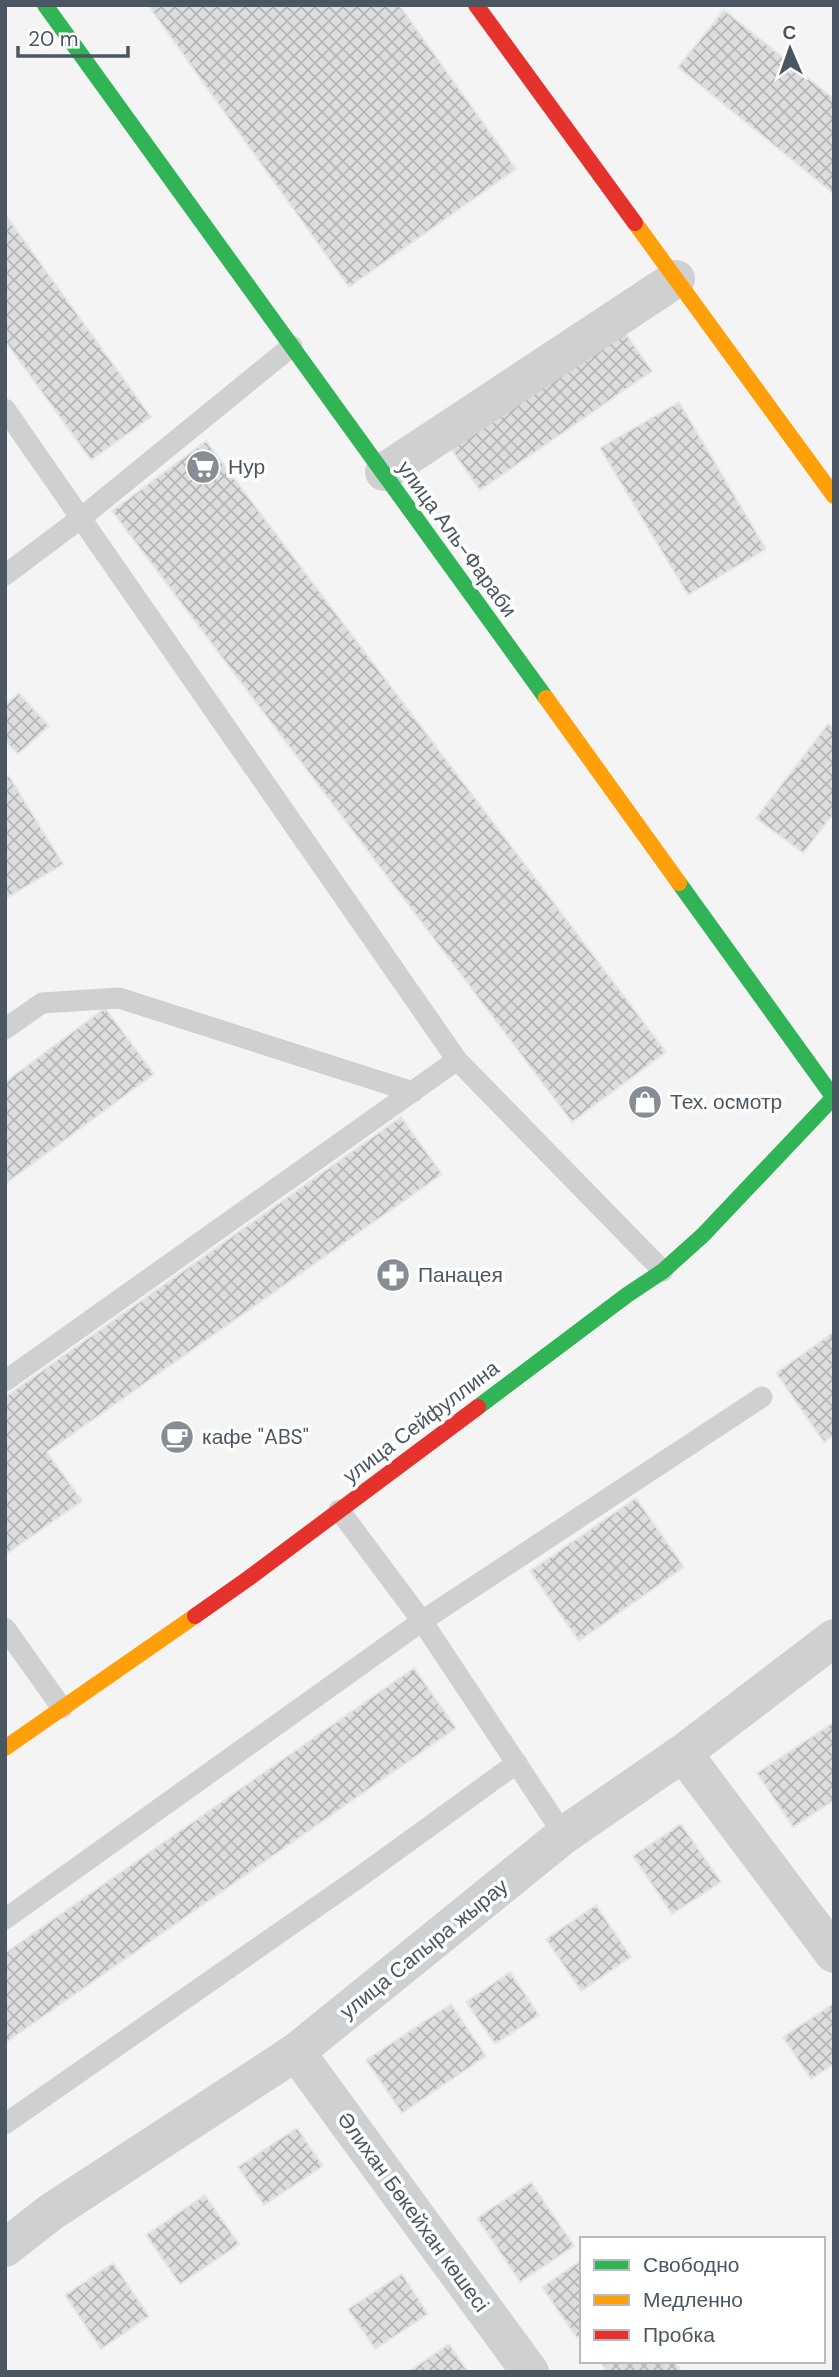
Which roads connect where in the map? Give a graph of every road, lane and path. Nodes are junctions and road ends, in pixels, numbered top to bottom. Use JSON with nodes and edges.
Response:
{"nodes":[{"id":1,"x":45,"y":5,"type":"edge"},
{"id":2,"x":476,"y":5,"type":"edge"},
{"id":3,"x":677,"y":279,"type":"junction"},
{"id":4,"x":292,"y":346,"type":"junction"},
{"id":5,"x":5,"y":409,"type":"edge"},
{"id":6,"x":384,"y":472,"type":"junction"},
{"id":7,"x":834,"y":496,"type":"edge"},
{"id":8,"x":81,"y":518,"type":"junction"},
{"id":9,"x":5,"y":575,"type":"edge"},
{"id":10,"x":5,"y":1029,"type":"edge"},
{"id":11,"x":457,"y":1060,"type":"junction"},
{"id":12,"x":413,"y":1092,"type":"junction"},
{"id":13,"x":834,"y":1097,"type":"edge"},
{"id":14,"x":663,"y":1271,"type":"junction"},
{"id":15,"x":5,"y":1381,"type":"edge"},
{"id":16,"x":762,"y":1397,"type":"dead end"},
{"id":17,"x":339,"y":1510,"type":"junction"},
{"id":18,"x":422,"y":1621,"type":"junction"},
{"id":19,"x":5,"y":1628,"type":"edge"},
{"id":20,"x":834,"y":1638,"type":"edge"},
{"id":21,"x":62,"y":1708,"type":"junction"},
{"id":22,"x":5,"y":1748,"type":"edge"},
{"id":23,"x":683,"y":1753,"type":"junction"},
{"id":24,"x":517,"y":1763,"type":"junction"},
{"id":25,"x":564,"y":1835,"type":"junction"},
{"id":26,"x":5,"y":1919,"type":"edge"},
{"id":27,"x":834,"y":1954,"type":"edge"},
{"id":28,"x":296,"y":2052,"type":"junction"},
{"id":29,"x":5,"y":2123,"type":"edge"},
{"id":30,"x":5,"y":2248,"type":"edge"},
{"id":31,"x":530,"y":2372,"type":"edge"}],
"edges":[{"from":1,"to":4,"type":"main road","name":"улица Аль-Фараби"},
{"from":2,"to":3,"type":"main road"},
{"from":3,"to":6,"type":"street"},
{"from":3,"to":7,"type":"main road"},
{"from":4,"to":6,"type":"main road","name":"улица Аль-Фараби"},
{"from":4,"to":8,"type":"lane"},
{"from":5,"to":8,"type":"lane"},
{"from":6,"to":13,"type":"main road","name":"улица Аль-Фараби"},
{"from":8,"to":9,"type":"lane"},
{"from":8,"to":11,"type":"lane"},
{"from":10,"to":12,"type":"lane"},
{"from":11,"to":12,"type":"lane"},
{"from":11,"to":14,"type":"lane"},
{"from":12,"to":15,"type":"lane"},
{"from":13,"to":14,"type":"main road","name":"улица Сейфуллина"},
{"from":14,"to":17,"type":"main road","name":"улица Сейфуллина"},
{"from":16,"to":18,"type":"lane"},
{"from":17,"to":18,"type":"lane"},
{"from":17,"to":21,"type":"main road","name":"улица Сейфуллина"},
{"from":18,"to":24,"type":"lane"},
{"from":18,"to":26,"type":"lane"},
{"from":19,"to":21,"type":"lane"},
{"from":20,"to":23,"type":"street","name":"улица Сапыра жырау"},
{"from":21,"to":22,"type":"main road","name":"улица Сейфуллина"},
{"from":23,"to":25,"type":"street","name":"улица Сапыра жырау"},
{"from":23,"to":27,"type":"street"},
{"from":24,"to":25,"type":"lane"},
{"from":24,"to":29,"type":"lane"},
{"from":25,"to":28,"type":"street","name":"улица Сапыра жырау"},
{"from":28,"to":30,"type":"street","name":"улица Сапыра жырау"},
{"from":28,"to":31,"type":"street","name":"Әлихан Бөкейхан көшесі"}]}
